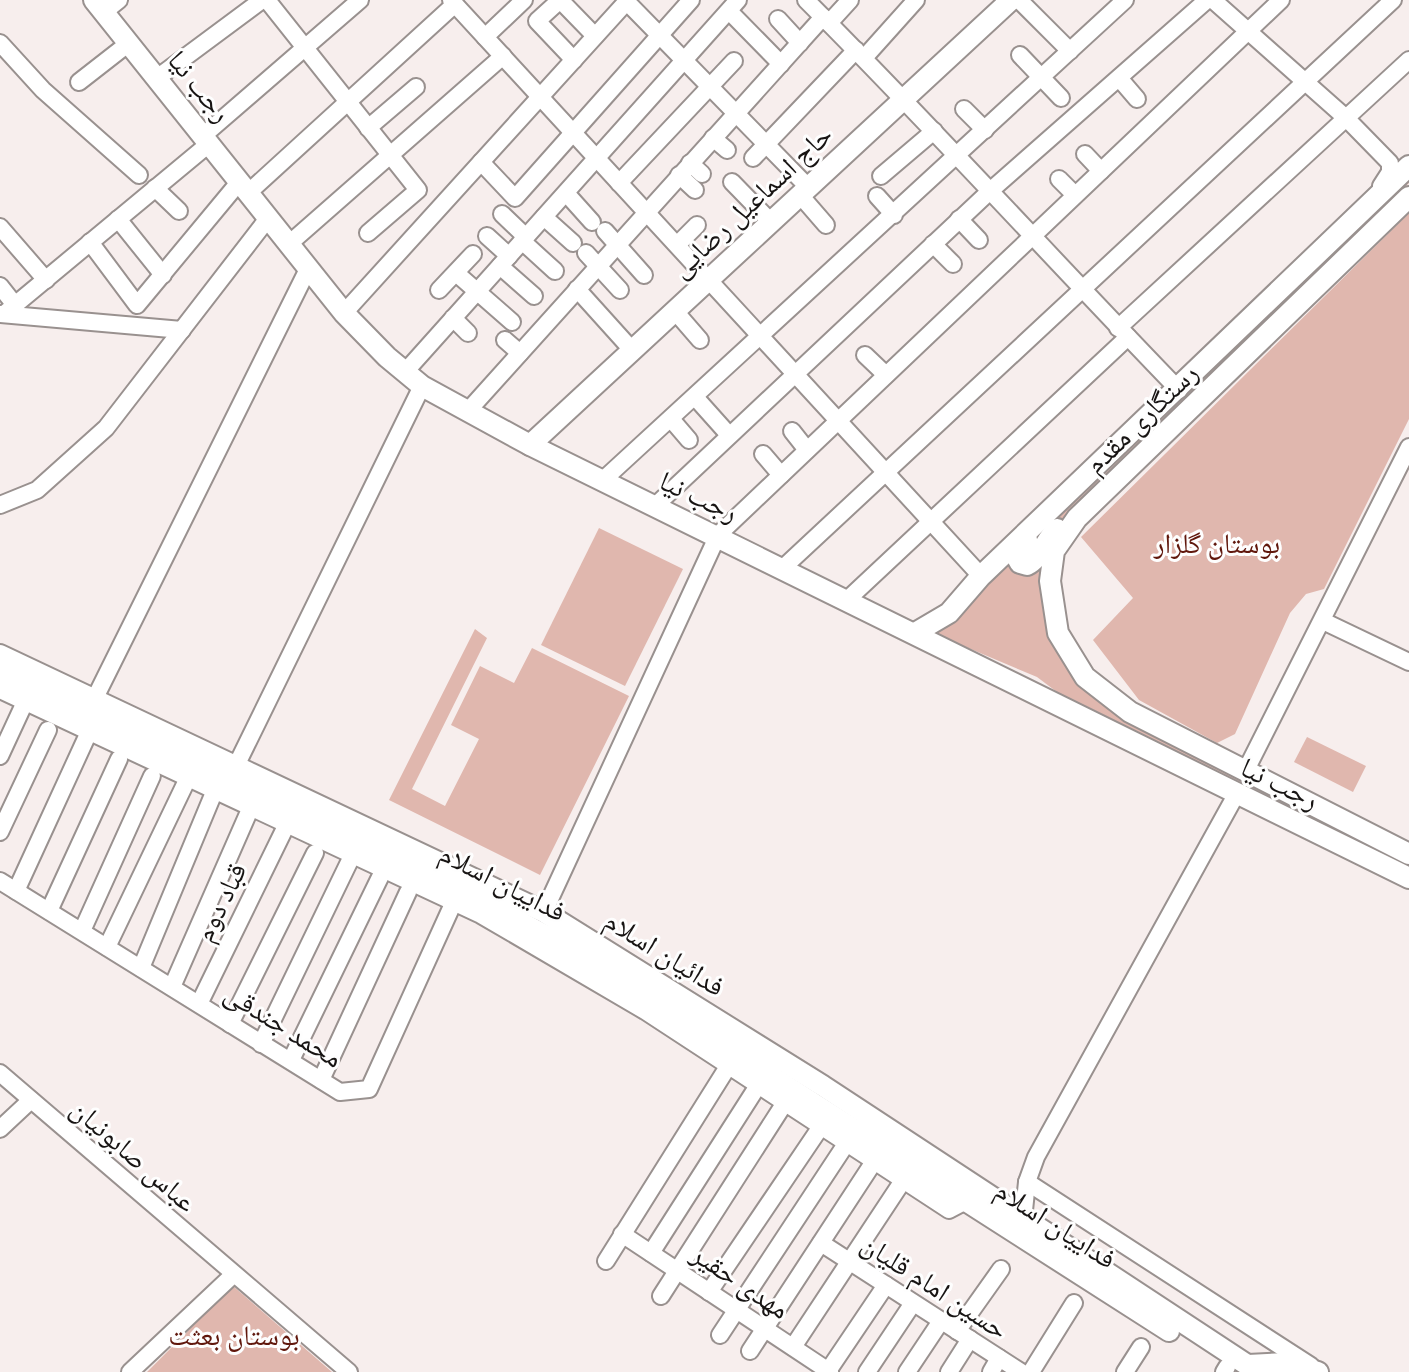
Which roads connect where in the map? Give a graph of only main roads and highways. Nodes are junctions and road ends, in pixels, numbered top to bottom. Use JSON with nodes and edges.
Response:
{"nodes":[{"id":1,"x":1005,"y":2,"type":"edge"},
{"id":2,"x":105,"y":4,"type":"edge"},
{"id":3,"x":1409,"y":166,"type":"edge"},
{"id":4,"x":1409,"y":197,"type":"edge"},
{"id":5,"x":530,"y":445,"type":"junction"},
{"id":6,"x":1049,"y":512,"type":"junction"},
{"id":7,"x":1077,"y":518,"type":"junction"},
{"id":8,"x":915,"y":633,"type":"junction"},
{"id":9,"x":0,"y":655,"type":"edge"},
{"id":10,"x":0,"y":673,"type":"edge"},
{"id":11,"x":1130,"y":712,"type":"joint"},
{"id":12,"x":1409,"y":854,"type":"edge"},
{"id":13,"x":1409,"y":878,"type":"edge"},
{"id":14,"x":823,"y":1086,"type":"junction"},
{"id":15,"x":941,"y":1183,"type":"junction"},
{"id":16,"x":1238,"y":1370,"type":"edge"},
{"id":17,"x":1319,"y":1372,"type":"edge"}],
"edges":[{"from":1,"to":5,"type":"main road","name":"حاج اسماعیل رضایی"},
{"from":2,"to":5,"type":"main road","name":"رجب نیا"},
{"from":3,"to":6,"type":"main road","name":"رستگاری مقدم"},
{"from":4,"to":7,"type":"main road","name":"رستگاری مقدم"},
{"from":5,"to":8,"type":"main road","name":"رجب نیا"},
{"from":6,"to":7,"type":"main road"},
{"from":6,"to":8,"type":"main road","name":"رستگاری مقدم"},
{"from":7,"to":11,"type":"main road","name":"رستگاری مقدم"},
{"from":8,"to":13,"type":"main road","name":"رجب نیا"},
{"from":9,"to":14,"type":"main road","name":"فدائیان اسلام"},
{"from":10,"to":15,"type":"main road","name":"فداییان اسلام"},
{"from":11,"to":12,"type":"main road","name":"رجب نیا"},
{"from":14,"to":15,"type":"main road"},
{"from":14,"to":16,"type":"main road","name":"فدائیان اسلام"},
{"from":15,"to":16,"type":"main road","name":"فداییان اسلام"},
{"from":16,"to":17,"type":"main road"}]}
